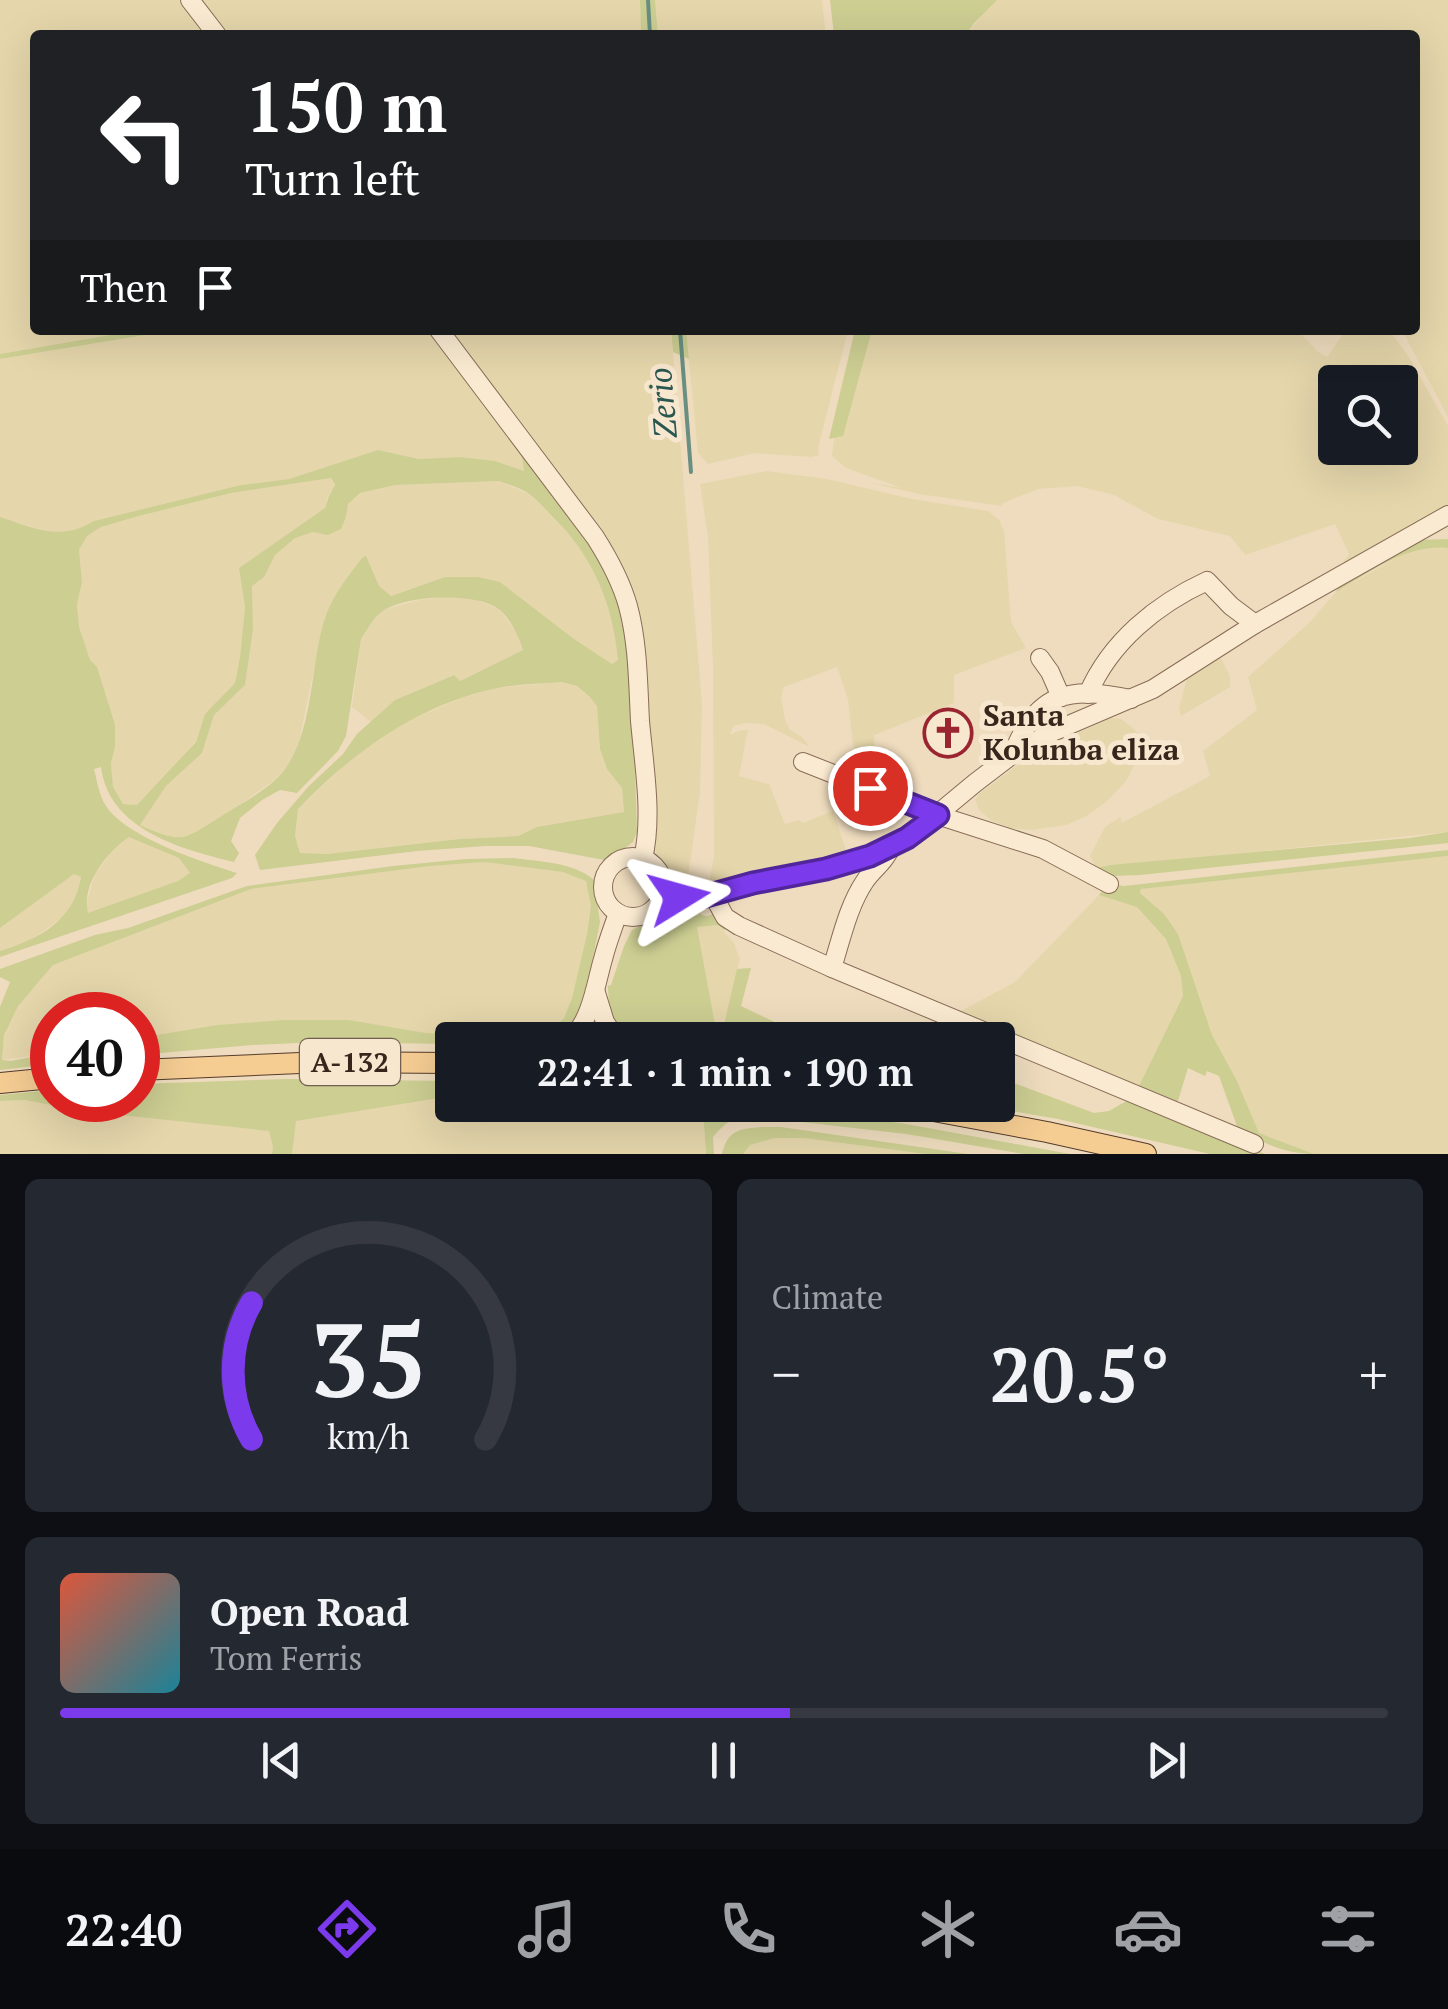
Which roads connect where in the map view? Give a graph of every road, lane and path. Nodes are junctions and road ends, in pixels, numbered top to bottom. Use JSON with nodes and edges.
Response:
{"nodes":[{"id":1,"x":190,"y":0,"type":"edge"},
{"id":2,"x":212,"y":30,"type":"edge"},
{"id":3,"x":443,"y":335,"type":"edge"},
{"id":4,"x":1448,"y":516,"type":"edge"},
{"id":5,"x":1425,"y":529,"type":"junction"},
{"id":6,"x":1448,"y":531,"type":"edge"},
{"id":7,"x":1256,"y":624,"type":"junction"},
{"id":8,"x":1040,"y":658,"type":"dead end"},
{"id":9,"x":1088,"y":694,"type":"junction"},
{"id":10,"x":1061,"y":698,"type":"junction"},
{"id":11,"x":1132,"y":700,"type":"junction"},
{"id":12,"x":1013,"y":754,"type":"junction"},
{"id":13,"x":804,"y":762,"type":"dead end"},
{"id":14,"x":938,"y":815,"type":"junction"},
{"id":15,"x":890,"y":848,"type":"junction"},
{"id":16,"x":643,"y":860,"type":"junction"},
{"id":17,"x":1110,"y":884,"type":"dead end"},
{"id":18,"x":713,"y":895,"type":"junction"},
{"id":19,"x":661,"y":896,"type":"junction"},
{"id":20,"x":618,"y":913,"type":"junction"},
{"id":21,"x":832,"y":968,"type":"junction"},
{"id":22,"x":596,"y":993,"type":"junction"},
{"id":23,"x":583,"y":1022,"type":"edge"},
{"id":24,"x":605,"y":1022,"type":"edge"},
{"id":25,"x":435,"y":1063,"type":"edge"},
{"id":26,"x":160,"y":1069,"type":"edge"},
{"id":27,"x":30,"y":1080,"type":"edge"},
{"id":28,"x":0,"y":1083,"type":"edge"},
{"id":29,"x":993,"y":1122,"type":"edge"},
{"id":30,"x":1254,"y":1144,"type":"dead end"},
{"id":31,"x":1146,"y":1154,"type":"edge"}],
"edges":[{"from":1,"to":2,"type":"street"},
{"from":3,"to":16,"type":"street"},
{"from":4,"to":5,"type":"street"},
{"from":5,"to":6,"type":"street"},
{"from":5,"to":7,"type":"street"},
{"from":7,"to":9,"type":"street"},
{"from":7,"to":11,"type":"street"},
{"from":8,"to":10,"type":"street"},
{"from":9,"to":10,"type":"street"},
{"from":9,"to":11,"type":"street"},
{"from":10,"to":12,"type":"street"},
{"from":11,"to":12,"type":"street"},
{"from":12,"to":14,"type":"street"},
{"from":13,"to":14,"type":"street"},
{"from":14,"to":15,"type":"street"},
{"from":14,"to":17,"type":"street"},
{"from":15,"to":18,"type":"street"},
{"from":15,"to":21,"type":"street"},
{"from":16,"to":19,"type":"street"},
{"from":16,"to":20,"type":"street"},
{"from":18,"to":19,"type":"street"},
{"from":18,"to":21,"type":"street"},
{"from":19,"to":20,"type":"street"},
{"from":20,"to":22,"type":"street"},
{"from":21,"to":30,"type":"street"},
{"from":22,"to":23,"type":"street"},
{"from":22,"to":24,"type":"street"},
{"from":25,"to":26,"type":"main road","number":"A-132"},
{"from":27,"to":28,"type":"main road"},
{"from":29,"to":31,"type":"main road"}]}
